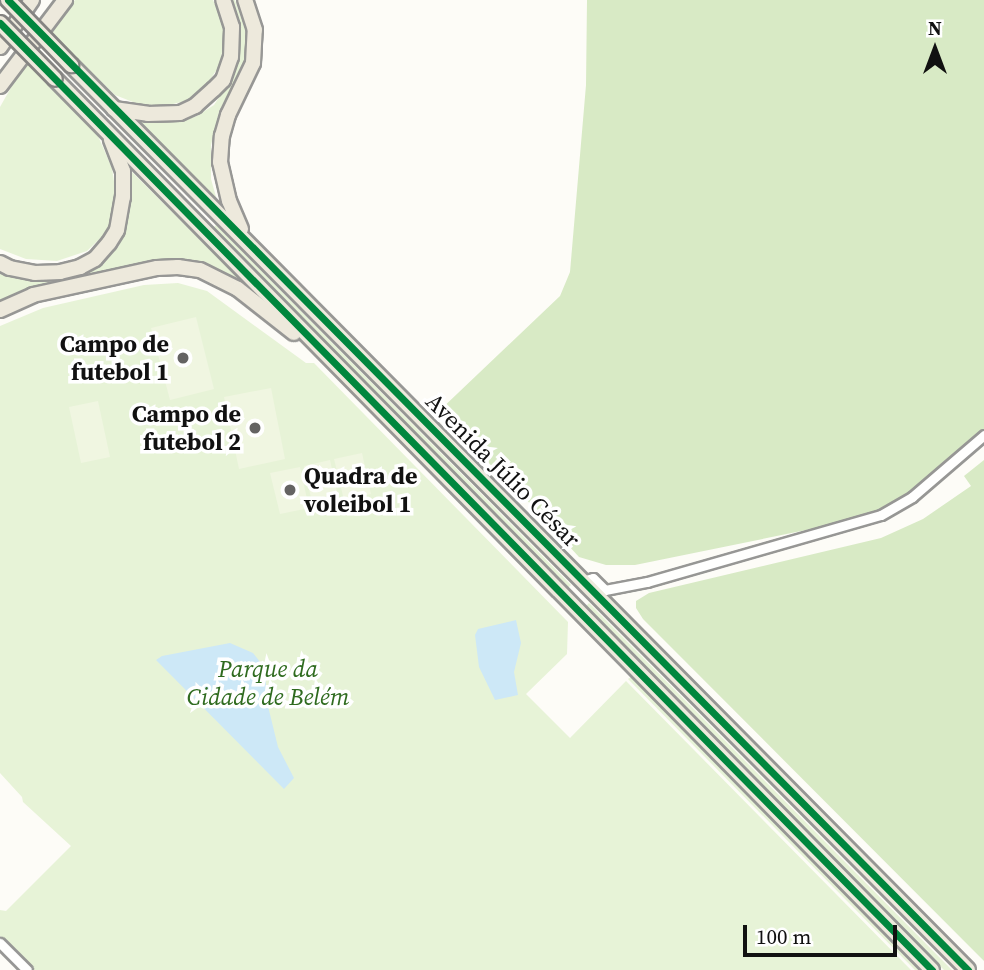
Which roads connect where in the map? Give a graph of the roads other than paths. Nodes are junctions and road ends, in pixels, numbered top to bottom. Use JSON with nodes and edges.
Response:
{"nodes":[{"id":1,"x":8,"y":0,"type":"edge"},
{"id":2,"x":32,"y":0,"type":"edge"},
{"id":3,"x":65,"y":0,"type":"edge"},
{"id":4,"x":223,"y":0,"type":"edge"},
{"id":5,"x":245,"y":0,"type":"edge"},
{"id":6,"x":0,"y":23,"type":"edge"},
{"id":7,"x":0,"y":47,"type":"edge"},
{"id":8,"x":3,"y":82,"type":"edge"},
{"id":9,"x":0,"y":95,"type":"edge"},
{"id":10,"x":114,"y":109,"type":"junction"},
{"id":11,"x":109,"y":135,"type":"junction"},
{"id":12,"x":244,"y":237,"type":"junction"},
{"id":13,"x":0,"y":262,"type":"edge"},
{"id":14,"x":0,"y":310,"type":"edge"},
{"id":15,"x":339,"y":368,"type":"junction"},
{"id":16,"x":984,"y":435,"type":"edge"},
{"id":17,"x":585,"y":580,"type":"junction"},
{"id":18,"x":0,"y":943,"type":"edge"},
{"id":19,"x":27,"y":970,"type":"edge"},
{"id":20,"x":932,"y":970,"type":"edge"},
{"id":21,"x":968,"y":970,"type":"edge"}],
"edges":[{"from":1,"to":10,"type":"main road","name":"Avenida Júlio César","bridge":true},
{"from":2,"to":7,"type":"main road"},
{"from":3,"to":8,"type":"main road"},
{"from":4,"to":10,"type":"main road"},
{"from":5,"to":12,"type":"main road"},
{"from":6,"to":11,"type":"main road","name":"Avenida Júlio César","bridge":true},
{"from":8,"to":9,"type":"main road"},
{"from":10,"to":12,"type":"main road","name":"Avenida Júlio César"},
{"from":11,"to":13,"type":"main road"},
{"from":11,"to":15,"type":"main road","name":"Avenida Júlio César"},
{"from":12,"to":17,"type":"main road","name":"Avenida Júlio César"},
{"from":14,"to":15,"type":"main road"},
{"from":15,"to":20,"type":"main road","name":"Avenida Júlio César"},
{"from":16,"to":17,"type":"street"},
{"from":17,"to":21,"type":"main road","name":"Avenida Júlio César"},
{"from":18,"to":19,"type":"street"}]}
